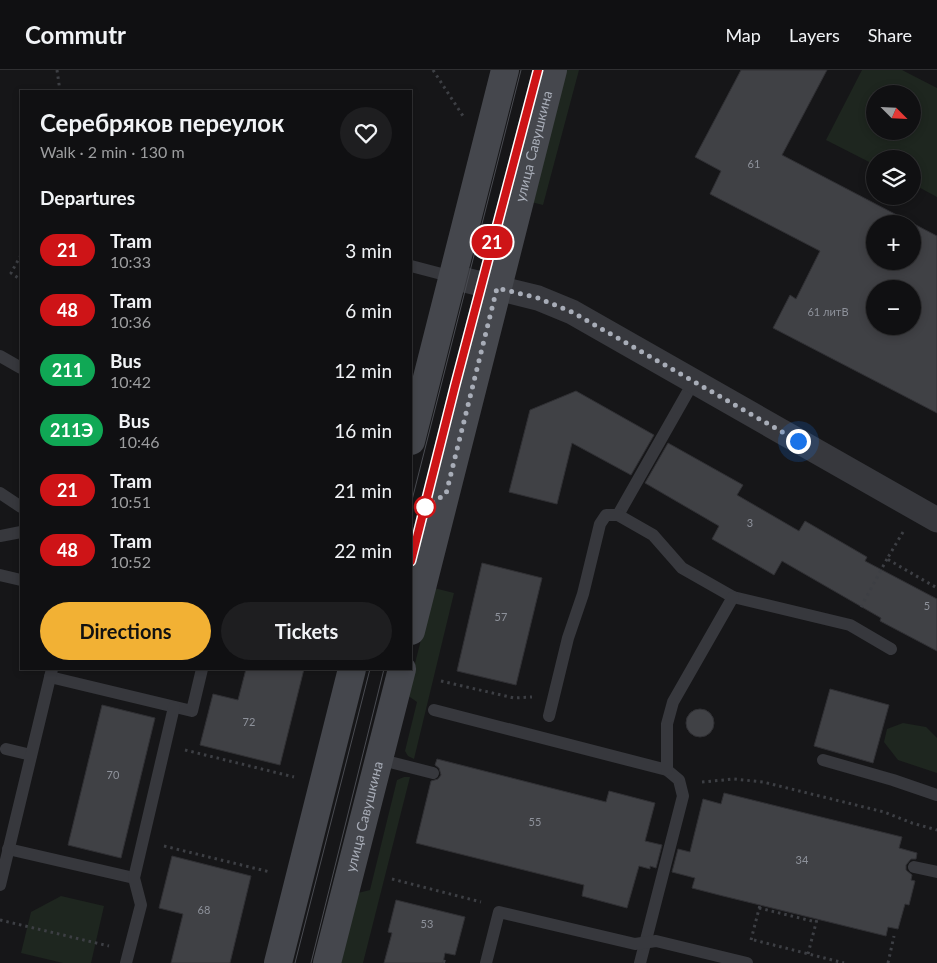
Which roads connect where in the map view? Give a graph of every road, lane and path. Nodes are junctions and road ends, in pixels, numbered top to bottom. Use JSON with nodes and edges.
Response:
{"nodes":[{"id":1,"x":57,"y":70,"type":"edge"},
{"id":2,"x":433,"y":70,"type":"edge"},
{"id":3,"x":505,"y":70,"type":"edge"},
{"id":4,"x":553,"y":70,"type":"edge"},
{"id":5,"x":60,"y":90,"type":"edge"},
{"id":6,"x":467,"y":123,"type":"dead end"},
{"id":7,"x":20,"y":258,"type":"edge"},
{"id":8,"x":412,"y":266,"type":"edge"},
{"id":9,"x":453,"y":277,"type":"junction"},
{"id":10,"x":20,"y":279,"type":"edge"},
{"id":11,"x":497,"y":288,"type":"junction"},
{"id":12,"x":0,"y":356,"type":"edge"},
{"id":13,"x":20,"y":367,"type":"edge"},
{"id":14,"x":694,"y":382,"type":"junction"},
{"id":15,"x":412,"y":437,"type":"edge"},
{"id":16,"x":0,"y":493,"type":"edge"},
{"id":17,"x":20,"y":506,"type":"edge"},
{"id":18,"x":618,"y":516,"type":"junction"},
{"id":19,"x":937,"y":520,"type":"edge"},
{"id":20,"x":904,"y":530,"type":"dead end"},
{"id":21,"x":20,"y":532,"type":"edge"},
{"id":22,"x":0,"y":536,"type":"edge"},
{"id":23,"x":887,"y":559,"type":"junction"},
{"id":24,"x":0,"y":575,"type":"edge"},
{"id":25,"x":20,"y":580,"type":"edge"},
{"id":26,"x":937,"y":588,"type":"edge"},
{"id":27,"x":733,"y":597,"type":"junction"},
{"id":28,"x":850,"y":625,"type":"junction"},
{"id":29,"x":412,"y":626,"type":"edge"},
{"id":30,"x":891,"y":649,"type":"dead end"},
{"id":31,"x":202,"y":670,"type":"edge"},
{"id":32,"x":352,"y":670,"type":"edge"},
{"id":33,"x":402,"y":670,"type":"edge"},
{"id":34,"x":51,"y":673,"type":"edge"},
{"id":35,"x":441,"y":681,"type":"dead end"},
{"id":36,"x":538,"y":696,"type":"dead end"},
{"id":37,"x":174,"y":707,"type":"junction"},
{"id":38,"x":434,"y":710,"type":"dead end"},
{"id":39,"x":549,"y":716,"type":"dead end"},
{"id":40,"x":165,"y":746,"type":"junction"},
{"id":41,"x":6,"y":749,"type":"dead end"},
{"id":42,"x":31,"y":755,"type":"junction"},
{"id":43,"x":378,"y":760,"type":"junction"},
{"id":44,"x":823,"y":760,"type":"dead end"},
{"id":45,"x":667,"y":770,"type":"junction"},
{"id":46,"x":433,"y":773,"type":"dead end"},
{"id":47,"x":294,"y":776,"type":"dead end"},
{"id":48,"x":700,"y":782,"type":"dead end"},
{"id":49,"x":937,"y":795,"type":"edge"},
{"id":50,"x":937,"y":830,"type":"edge"},
{"id":51,"x":143,"y":840,"type":"junction"},
{"id":52,"x":8,"y":849,"type":"junction"},
{"id":53,"x":914,"y":867,"type":"dead end"},
{"id":54,"x":270,"y":872,"type":"dead end"},
{"id":55,"x":937,"y":872,"type":"edge"},
{"id":56,"x":134,"y":878,"type":"junction"},
{"id":57,"x":392,"y":879,"type":"dead end"},
{"id":58,"x":0,"y":885,"type":"edge"},
{"id":59,"x":498,"y":912,"type":"junction"},
{"id":60,"x":0,"y":920,"type":"edge"},
{"id":61,"x":894,"y":936,"type":"dead end"},
{"id":62,"x":746,"y":938,"type":"dead end"},
{"id":63,"x":751,"y":940,"type":"junction"},
{"id":64,"x":646,"y":942,"type":"junction"},
{"id":65,"x":808,"y":954,"type":"junction"},
{"id":66,"x":127,"y":957,"type":"edge"},
{"id":67,"x":443,"y":960,"type":"dead end"},
{"id":68,"x":278,"y":963,"type":"edge"},
{"id":69,"x":327,"y":963,"type":"edge"},
{"id":70,"x":450,"y":963,"type":"edge"},
{"id":71,"x":486,"y":963,"type":"edge"},
{"id":72,"x":640,"y":963,"type":"edge"},
{"id":73,"x":747,"y":963,"type":"edge"},
{"id":74,"x":844,"y":963,"type":"edge"},
{"id":75,"x":888,"y":963,"type":"edge"}],
"edges":[{"from":1,"to":5,"type":"path"},
{"from":2,"to":6,"type":"path"},
{"from":3,"to":9,"type":"main road"},
{"from":4,"to":11,"type":"main road","name":"улица Савушкина"},
{"from":7,"to":10,"type":"path"},
{"from":8,"to":9,"type":"lane"},
{"from":9,"to":11,"type":"street"},
{"from":9,"to":15,"type":"main road"},
{"from":11,"to":14,"type":"street"},
{"from":11,"to":29,"type":"main road","name":"улица Савушкина"},
{"from":12,"to":13,"type":"lane"},
{"from":14,"to":18,"type":"lane"},
{"from":14,"to":19,"type":"street"},
{"from":16,"to":17,"type":"lane"},
{"from":18,"to":27,"type":"lane"},
{"from":18,"to":39,"type":"lane"},
{"from":20,"to":23,"type":"path"},
{"from":21,"to":22,"type":"lane"},
{"from":23,"to":26,"type":"path"},
{"from":23,"to":28,"type":"path"},
{"from":24,"to":25,"type":"lane"},
{"from":27,"to":28,"type":"lane"},
{"from":27,"to":45,"type":"lane"},
{"from":28,"to":30,"type":"lane"},
{"from":31,"to":37,"type":"lane"},
{"from":32,"to":68,"type":"main road"},
{"from":33,"to":43,"type":"main road","name":"улица Савушкина"},
{"from":34,"to":37,"type":"lane"},
{"from":34,"to":42,"type":"lane"},
{"from":35,"to":36,"type":"path"},
{"from":37,"to":40,"type":"lane"},
{"from":38,"to":45,"type":"lane"},
{"from":40,"to":47,"type":"path"},
{"from":40,"to":51,"type":"lane"},
{"from":41,"to":42,"type":"lane"},
{"from":42,"to":52,"type":"lane"},
{"from":43,"to":46,"type":"lane"},
{"from":43,"to":69,"type":"main road","name":"улица Савушкина"},
{"from":44,"to":49,"type":"lane"},
{"from":45,"to":64,"type":"lane"},
{"from":48,"to":50,"type":"path"},
{"from":51,"to":54,"type":"path"},
{"from":51,"to":56,"type":"lane"},
{"from":52,"to":56,"type":"lane"},
{"from":52,"to":58,"type":"lane"},
{"from":53,"to":55,"type":"lane"},
{"from":56,"to":66,"type":"lane"},
{"from":57,"to":59,"type":"path"},
{"from":59,"to":64,"type":"lane"},
{"from":59,"to":71,"type":"lane"},
{"from":60,"to":66,"type":"path"},
{"from":61,"to":75,"type":"path"},
{"from":62,"to":63,"type":"path"},
{"from":63,"to":65,"type":"path"},
{"from":63,"to":65,"type":"path"},
{"from":64,"to":72,"type":"lane"},
{"from":64,"to":73,"type":"lane"},
{"from":65,"to":74,"type":"path"},
{"from":67,"to":70,"type":"path"}]}
